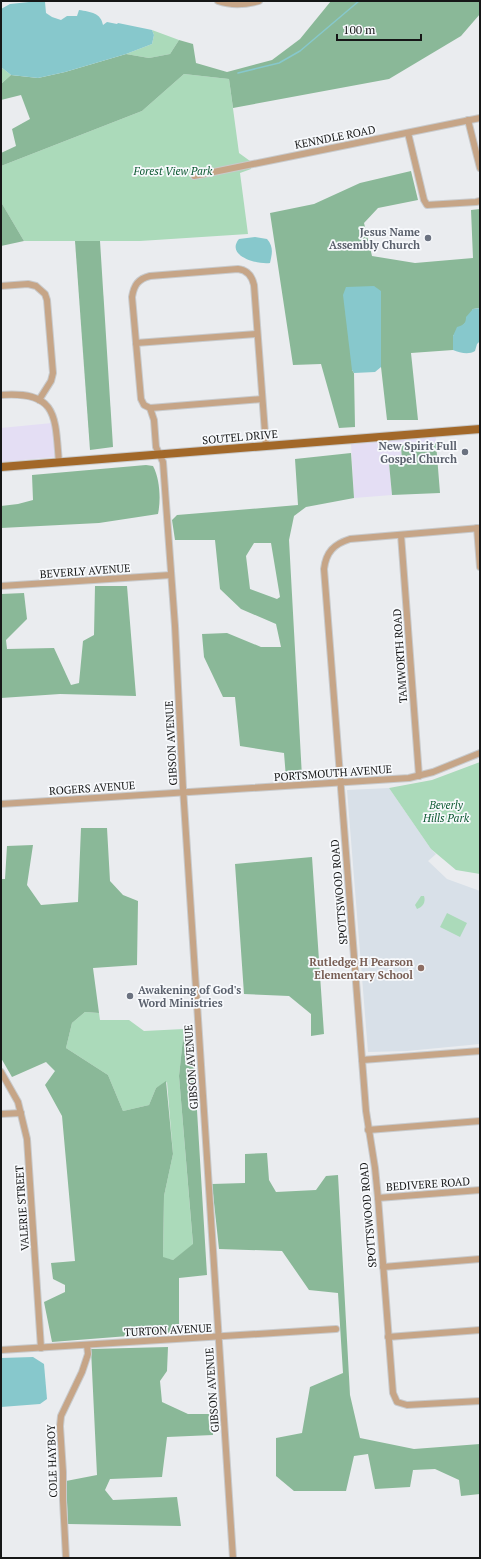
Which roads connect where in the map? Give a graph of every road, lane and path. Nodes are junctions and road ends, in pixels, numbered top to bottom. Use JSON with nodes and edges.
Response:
{"nodes":[{"id":1,"x":218,"y":1,"type":"edge"},
{"id":2,"x":259,"y":1,"type":"edge"},
{"id":3,"x":480,"y":118,"type":"edge"},
{"id":4,"x":468,"y":120,"type":"junction"},
{"id":5,"x":408,"y":133,"type":"junction"},
{"id":6,"x":480,"y":168,"type":"edge"},
{"id":7,"x":194,"y":176,"type":"dead end"},
{"id":8,"x":480,"y":201,"type":"edge"},
{"id":9,"x":1,"y":286,"type":"edge"},
{"id":10,"x":257,"y":334,"type":"junction"},
{"id":11,"x":136,"y":343,"type":"junction"},
{"id":12,"x":1,"y":395,"type":"edge"},
{"id":13,"x":262,"y":399,"type":"junction"},
{"id":14,"x":39,"y":400,"type":"junction"},
{"id":15,"x":150,"y":408,"type":"junction"},
{"id":16,"x":480,"y":429,"type":"edge"},
{"id":17,"x":266,"y":446,"type":"junction"},
{"id":18,"x":160,"y":455,"type":"junction"},
{"id":19,"x":59,"y":462,"type":"junction"},
{"id":20,"x":1,"y":467,"type":"edge"},
{"id":21,"x":478,"y":528,"type":"edge"},
{"id":22,"x":401,"y":535,"type":"junction"},
{"id":23,"x":480,"y":567,"type":"edge"},
{"id":24,"x":171,"y":576,"type":"junction"},
{"id":25,"x":1,"y":586,"type":"edge"},
{"id":26,"x":480,"y":753,"type":"edge"},
{"id":27,"x":419,"y":776,"type":"junction"},
{"id":28,"x":340,"y":782,"type":"junction"},
{"id":29,"x":184,"y":792,"type":"junction"},
{"id":30,"x":1,"y":804,"type":"edge"},
{"id":31,"x":480,"y":1051,"type":"edge"},
{"id":32,"x":362,"y":1060,"type":"junction"},
{"id":33,"x":1,"y":1072,"type":"edge"},
{"id":34,"x":21,"y":1113,"type":"junction"},
{"id":35,"x":1,"y":1114,"type":"edge"},
{"id":36,"x":480,"y":1121,"type":"edge"},
{"id":37,"x":368,"y":1130,"type":"junction"},
{"id":38,"x":480,"y":1190,"type":"edge"},
{"id":39,"x":378,"y":1198,"type":"junction"},
{"id":40,"x":480,"y":1259,"type":"edge"},
{"id":41,"x":383,"y":1267,"type":"junction"},
{"id":42,"x":336,"y":1329,"type":"dead end"},
{"id":43,"x":480,"y":1330,"type":"edge"},
{"id":44,"x":218,"y":1337,"type":"junction"},
{"id":45,"x":388,"y":1337,"type":"junction"},
{"id":46,"x":88,"y":1345,"type":"junction"},
{"id":47,"x":41,"y":1348,"type":"junction"},
{"id":48,"x":1,"y":1350,"type":"edge"},
{"id":49,"x":480,"y":1401,"type":"edge"},
{"id":50,"x":66,"y":1558,"type":"edge"},
{"id":51,"x":233,"y":1558,"type":"edge"}],
"edges":[{"from":1,"to":2,"type":"street"},
{"from":3,"to":4,"type":"street","name":"KENNDLE ROAD"},
{"from":4,"to":5,"type":"street","name":"KENNDLE ROAD"},
{"from":4,"to":6,"type":"street"},
{"from":5,"to":7,"type":"street","name":"KENNDLE ROAD"},
{"from":5,"to":8,"type":"street"},
{"from":9,"to":14,"type":"street"},
{"from":10,"to":11,"type":"street"},
{"from":10,"to":11,"type":"street","name":"GIBSON AVENUE"},
{"from":10,"to":13,"type":"street"},
{"from":11,"to":15,"type":"street","name":"GIBSON AVENUE"},
{"from":12,"to":14,"type":"street"},
{"from":13,"to":15,"type":"street"},
{"from":13,"to":17,"type":"street"},
{"from":14,"to":19,"type":"street"},
{"from":15,"to":18,"type":"street","name":"GIBSON AVENUE"},
{"from":16,"to":17,"type":"main road","name":"SOUTEL DRIVE"},
{"from":17,"to":18,"type":"main road","name":"SOUTEL DRIVE"},
{"from":18,"to":19,"type":"main road","name":"SOUTEL DRIVE"},
{"from":18,"to":24,"type":"street","name":"GIBSON AVENUE"},
{"from":19,"to":20,"type":"main road","name":"SOUTEL DRIVE"},
{"from":21,"to":22,"type":"street","name":"SPOTTSWOOD ROAD"},
{"from":21,"to":23,"type":"street"},
{"from":22,"to":27,"type":"street","name":"TAMWORTH ROAD"},
{"from":22,"to":28,"type":"street","name":"SPOTTSWOOD ROAD"},
{"from":24,"to":25,"type":"street","name":"BEVERLY AVENUE"},
{"from":24,"to":29,"type":"street","name":"GIBSON AVENUE"},
{"from":26,"to":27,"type":"street","name":"PORTSMOUTH AVENUE"},
{"from":27,"to":28,"type":"street","name":"PORTSMOUTH AVENUE"},
{"from":28,"to":29,"type":"street","name":"PORTSMOUTH AVENUE"},
{"from":28,"to":32,"type":"street","name":"SPOTTSWOOD ROAD"},
{"from":29,"to":30,"type":"street","name":"ROGERS AVENUE"},
{"from":29,"to":44,"type":"street","name":"GIBSON AVENUE"},
{"from":31,"to":32,"type":"street"},
{"from":32,"to":37,"type":"street","name":"SPOTTSWOOD ROAD"},
{"from":33,"to":34,"type":"street","name":"VALERIE STREET"},
{"from":34,"to":35,"type":"street"},
{"from":34,"to":47,"type":"street","name":"VALERIE STREET"},
{"from":36,"to":37,"type":"street"},
{"from":37,"to":39,"type":"street","name":"SPOTTSWOOD ROAD"},
{"from":38,"to":39,"type":"street","name":"BEDIVERE ROAD"},
{"from":39,"to":41,"type":"street","name":"SPOTTSWOOD ROAD"},
{"from":40,"to":41,"type":"street"},
{"from":41,"to":45,"type":"street","name":"SPOTTSWOOD ROAD"},
{"from":42,"to":44,"type":"street","name":"TURTON AVENUE"},
{"from":43,"to":45,"type":"street"},
{"from":44,"to":46,"type":"street","name":"TURTON AVENUE"},
{"from":44,"to":51,"type":"street","name":"GIBSON AVENUE"},
{"from":45,"to":49,"type":"street","name":"SPOTTSWOOD ROAD"},
{"from":46,"to":47,"type":"street","name":"TURTON AVENUE"},
{"from":46,"to":50,"type":"street","name":"COLE HAYBOY"},
{"from":47,"to":48,"type":"street","name":"TURTON AVENUE"}]}
